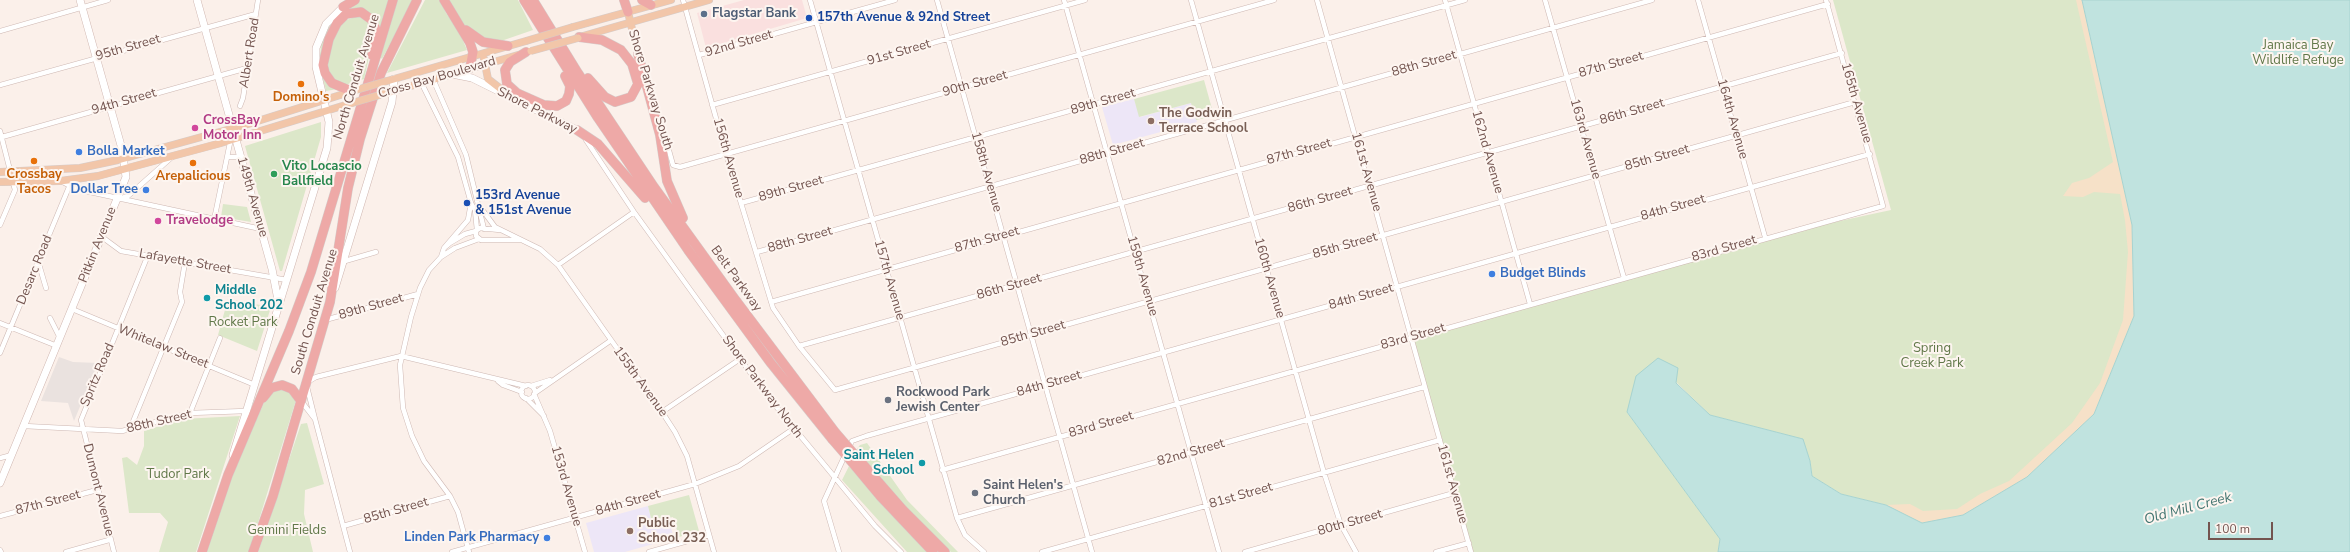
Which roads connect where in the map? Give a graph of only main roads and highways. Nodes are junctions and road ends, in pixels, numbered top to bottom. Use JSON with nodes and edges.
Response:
{"nodes":[{"id":1,"x":353,"y":0,"type":"edge"},
{"id":2,"x":393,"y":0,"type":"edge"},
{"id":3,"x":418,"y":0,"type":"edge"},
{"id":4,"x":444,"y":0,"type":"edge"},
{"id":5,"x":524,"y":0,"type":"edge"},
{"id":6,"x":533,"y":0,"type":"edge"},
{"id":7,"x":624,"y":0,"type":"edge"},
{"id":8,"x":642,"y":0,"type":"edge"},
{"id":9,"x":671,"y":0,"type":"edge"},
{"id":10,"x":709,"y":0,"type":"edge"},
{"id":11,"x":684,"y":3,"type":"edge"},
{"id":12,"x":651,"y":6,"type":"junction"},
{"id":13,"x":343,"y":7,"type":"road end"},
{"id":14,"x":628,"y":12,"type":"junction"},
{"id":15,"x":630,"y":23,"type":"junction"},
{"id":16,"x":459,"y":24,"type":"junction"},
{"id":17,"x":539,"y":27,"type":"junction"},
{"id":18,"x":550,"y":28,"type":"junction"},
{"id":19,"x":579,"y":38,"type":"junction"},
{"id":20,"x":508,"y":46,"type":"junction"},
{"id":21,"x":485,"y":52,"type":"junction"},
{"id":22,"x":529,"y":52,"type":"junction"},
{"id":23,"x":638,"y":54,"type":"joint"},
{"id":24,"x":472,"y":56,"type":"junction"},
{"id":25,"x":483,"y":64,"type":"junction"},
{"id":26,"x":470,"y":68,"type":"junction"},
{"id":27,"x":368,"y":82,"type":"junction"},
{"id":28,"x":354,"y":91,"type":"junction"},
{"id":29,"x":510,"y":96,"type":"road end"},
{"id":30,"x":577,"y":130,"type":"road end"},
{"id":31,"x":0,"y":172,"type":"edge"},
{"id":32,"x":0,"y":182,"type":"edge"},
{"id":33,"x":688,"y":250,"type":"junction"},
{"id":34,"x":707,"y":261,"type":"junction"},
{"id":35,"x":301,"y":401,"type":"junction"},
{"id":36,"x":249,"y":413,"type":"junction"},
{"id":37,"x":834,"y":436,"type":"junction"},
{"id":38,"x":853,"y":458,"type":"junction"},
{"id":39,"x":202,"y":552,"type":"edge"},
{"id":40,"x":253,"y":552,"type":"edge"},
{"id":41,"x":933,"y":552,"type":"edge"},
{"id":42,"x":945,"y":552,"type":"edge"}],
"edges":[{"from":1,"to":13,"type":"highway"},
{"from":2,"to":27,"type":"highway","name":"North Conduit Avenue"},
{"from":3,"to":35,"type":"highway","name":"South Conduit Avenue"},
{"from":4,"to":16,"type":"highway"},
{"from":5,"to":17,"type":"highway","name":"Belt Parkway"},
{"from":6,"to":18,"type":"highway","name":"Belt Parkway"},
{"from":7,"to":14,"type":"highway"},
{"from":8,"to":12,"type":"highway"},
{"from":9,"to":12,"type":"main road","name":"Cross Bay Boulevard"},
{"from":10,"to":11,"type":"main road","name":"Cross Bay Boulevard"},
{"from":11,"to":15,"type":"main road","name":"Cross Bay Boulevard"},
{"from":12,"to":14,"type":"main road","name":"Cross Bay Boulevard"},
{"from":14,"to":15,"type":"main road","name":"Shore Parkway South"},
{"from":14,"to":20,"type":"main road","name":"Cross Bay Boulevard","bridge":true},
{"from":15,"to":19,"type":"main road","name":"Cross Bay Boulevard"},
{"from":15,"to":23,"type":"main road","name":"Shore Parkway South"},
{"from":16,"to":20,"type":"highway"},
{"from":16,"to":24,"type":"highway"},
{"from":17,"to":22,"type":"highway"},
{"from":17,"to":33,"type":"highway","name":"Belt Parkway"},
{"from":18,"to":19,"type":"highway"},
{"from":18,"to":34,"type":"highway","name":"Belt Parkway"},
{"from":19,"to":22,"type":"main road","name":"Cross Bay Boulevard","bridge":true},
{"from":20,"to":21,"type":"main road","name":"Cross Bay Boulevard"},
{"from":21,"to":24,"type":"main road","name":"Cross Bay Boulevard"},
{"from":21,"to":25,"type":"main road"},
{"from":22,"to":25,"type":"main road","name":"Cross Bay Boulevard"},
{"from":23,"to":34,"type":"highway"},
{"from":24,"to":26,"type":"highway"},
{"from":24,"to":28,"type":"main road","name":"Cross Bay Boulevard","bridge":true},
{"from":25,"to":26,"type":"main road","name":"Cross Bay Boulevard"},
{"from":25,"to":29,"type":"main road"},
{"from":26,"to":32,"type":"main road","name":"Cross Bay Boulevard","bridge":true},
{"from":27,"to":28,"type":"highway"},
{"from":27,"to":36,"type":"highway","name":"North Conduit Avenue"},
{"from":28,"to":31,"type":"main road","name":"Cross Bay Boulevard"},
{"from":30,"to":33,"type":"highway"},
{"from":33,"to":37,"type":"highway","name":"Belt Parkway"},
{"from":34,"to":37,"type":"highway","name":"Belt Parkway"},
{"from":35,"to":36,"type":"highway"},
{"from":35,"to":40,"type":"highway","name":"South Conduit Avenue"},
{"from":36,"to":39,"type":"highway","name":"North Conduit Avenue"},
{"from":37,"to":38,"type":"highway","name":"Belt Parkway","bridge":true},
{"from":38,"to":41,"type":"highway","name":"Belt Parkway"},
{"from":38,"to":42,"type":"highway","name":"Belt Parkway"}]}
